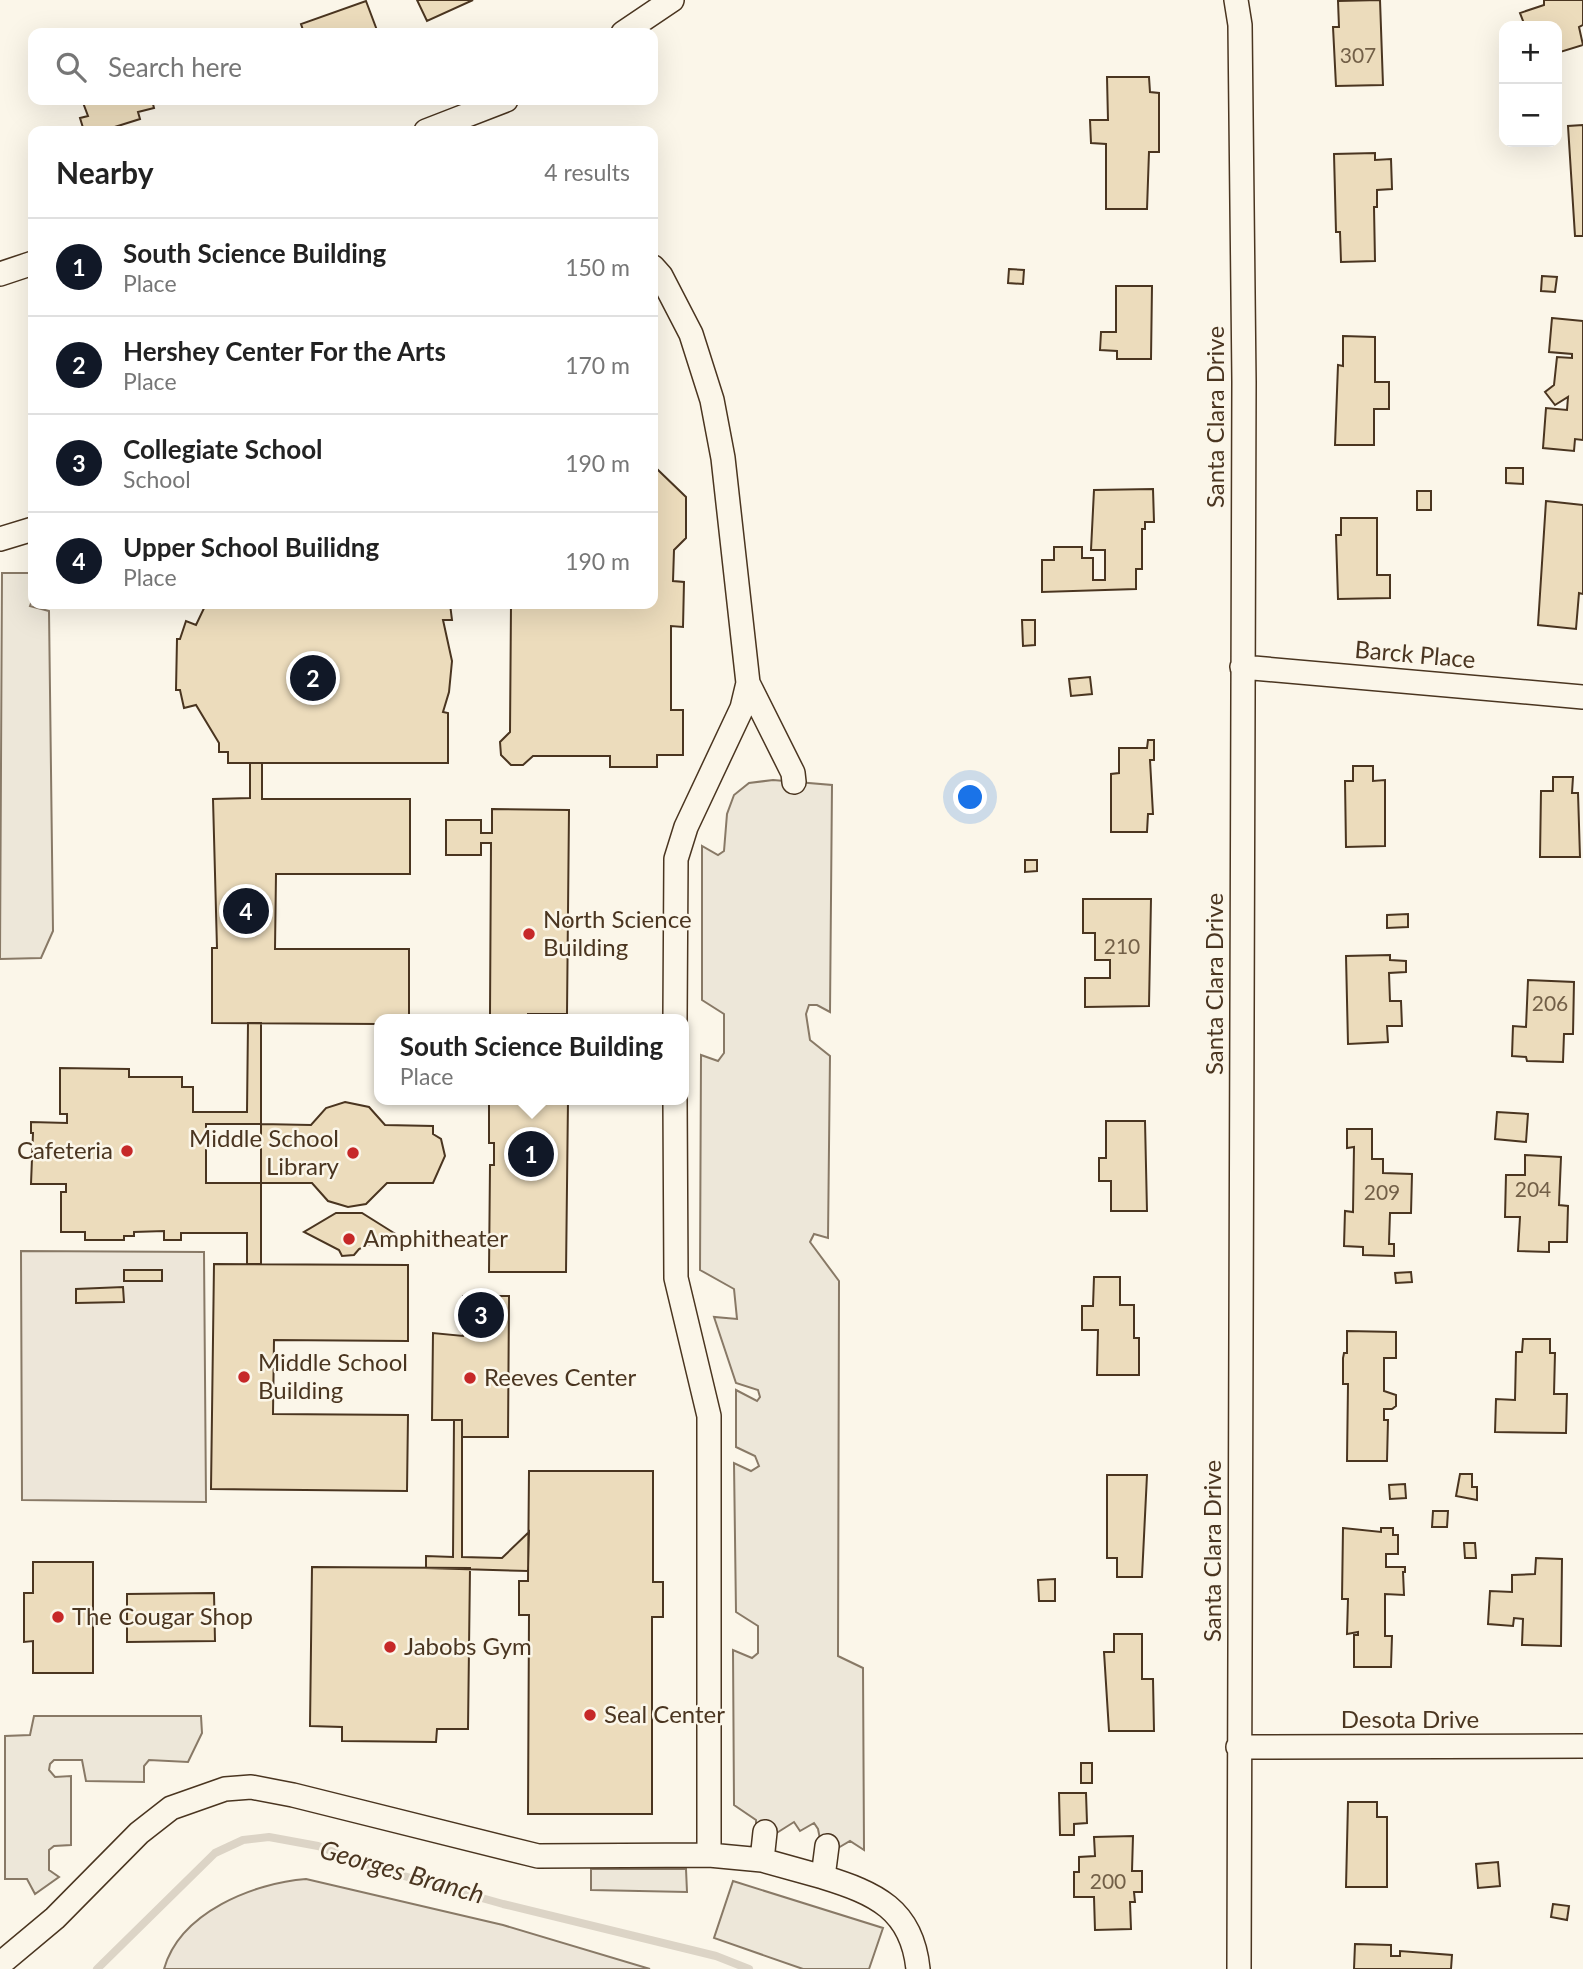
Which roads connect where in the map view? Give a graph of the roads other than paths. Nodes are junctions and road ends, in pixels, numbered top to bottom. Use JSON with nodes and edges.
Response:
{"nodes":[{"id":1,"x":672,"y":0,"type":"edge"},
{"id":2,"x":1236,"y":0,"type":"edge"},
{"id":3,"x":630,"y":28,"type":"edge"},
{"id":4,"x":493,"y":105,"type":"edge"},
{"id":5,"x":439,"y":126,"type":"edge"},
{"id":6,"x":28,"y":265,"type":"edge"},
{"id":7,"x":658,"y":273,"type":"edge"},
{"id":8,"x":0,"y":274,"type":"edge"},
{"id":9,"x":28,"y":531,"type":"edge"},
{"id":10,"x":0,"y":539,"type":"edge"},
{"id":11,"x":1242,"y":667,"type":"junction"},
{"id":12,"x":748,"y":682,"type":"junction"},
{"id":13,"x":1583,"y":697,"type":"edge"},
{"id":14,"x":794,"y":782,"type":"dead end"},
{"id":15,"x":675,"y":1014,"type":"edge"},
{"id":16,"x":675,"y":1105,"type":"edge"},
{"id":17,"x":1583,"y":1746,"type":"edge"},
{"id":18,"x":1238,"y":1747,"type":"junction"},
{"id":19,"x":765,"y":1832,"type":"dead end"},
{"id":20,"x":827,"y":1846,"type":"dead end"},
{"id":21,"x":709,"y":1855,"type":"junction"},
{"id":22,"x":762,"y":1860,"type":"junction"},
{"id":23,"x":823,"y":1877,"type":"junction"},
{"id":24,"x":0,"y":1964,"type":"edge"},
{"id":25,"x":918,"y":1969,"type":"edge"},
{"id":26,"x":1239,"y":1969,"type":"edge"}],
"edges":[{"from":1,"to":3,"type":"street"},
{"from":2,"to":11,"type":"street","name":"Santa Clara Drive"},
{"from":4,"to":5,"type":"street"},
{"from":6,"to":8,"type":"street"},
{"from":7,"to":12,"type":"street"},
{"from":9,"to":10,"type":"street"},
{"from":11,"to":13,"type":"street","name":"Barck Place"},
{"from":11,"to":18,"type":"street","name":"Santa Clara Drive"},
{"from":12,"to":14,"type":"street"},
{"from":12,"to":15,"type":"street"},
{"from":16,"to":21,"type":"street"},
{"from":17,"to":18,"type":"street","name":"Desota Drive"},
{"from":18,"to":26,"type":"street","name":"Santa Clara Drive"},
{"from":19,"to":22,"type":"street"},
{"from":20,"to":23,"type":"street"},
{"from":21,"to":22,"type":"street"},
{"from":21,"to":24,"type":"street"},
{"from":22,"to":23,"type":"street"},
{"from":23,"to":25,"type":"street"}]}
